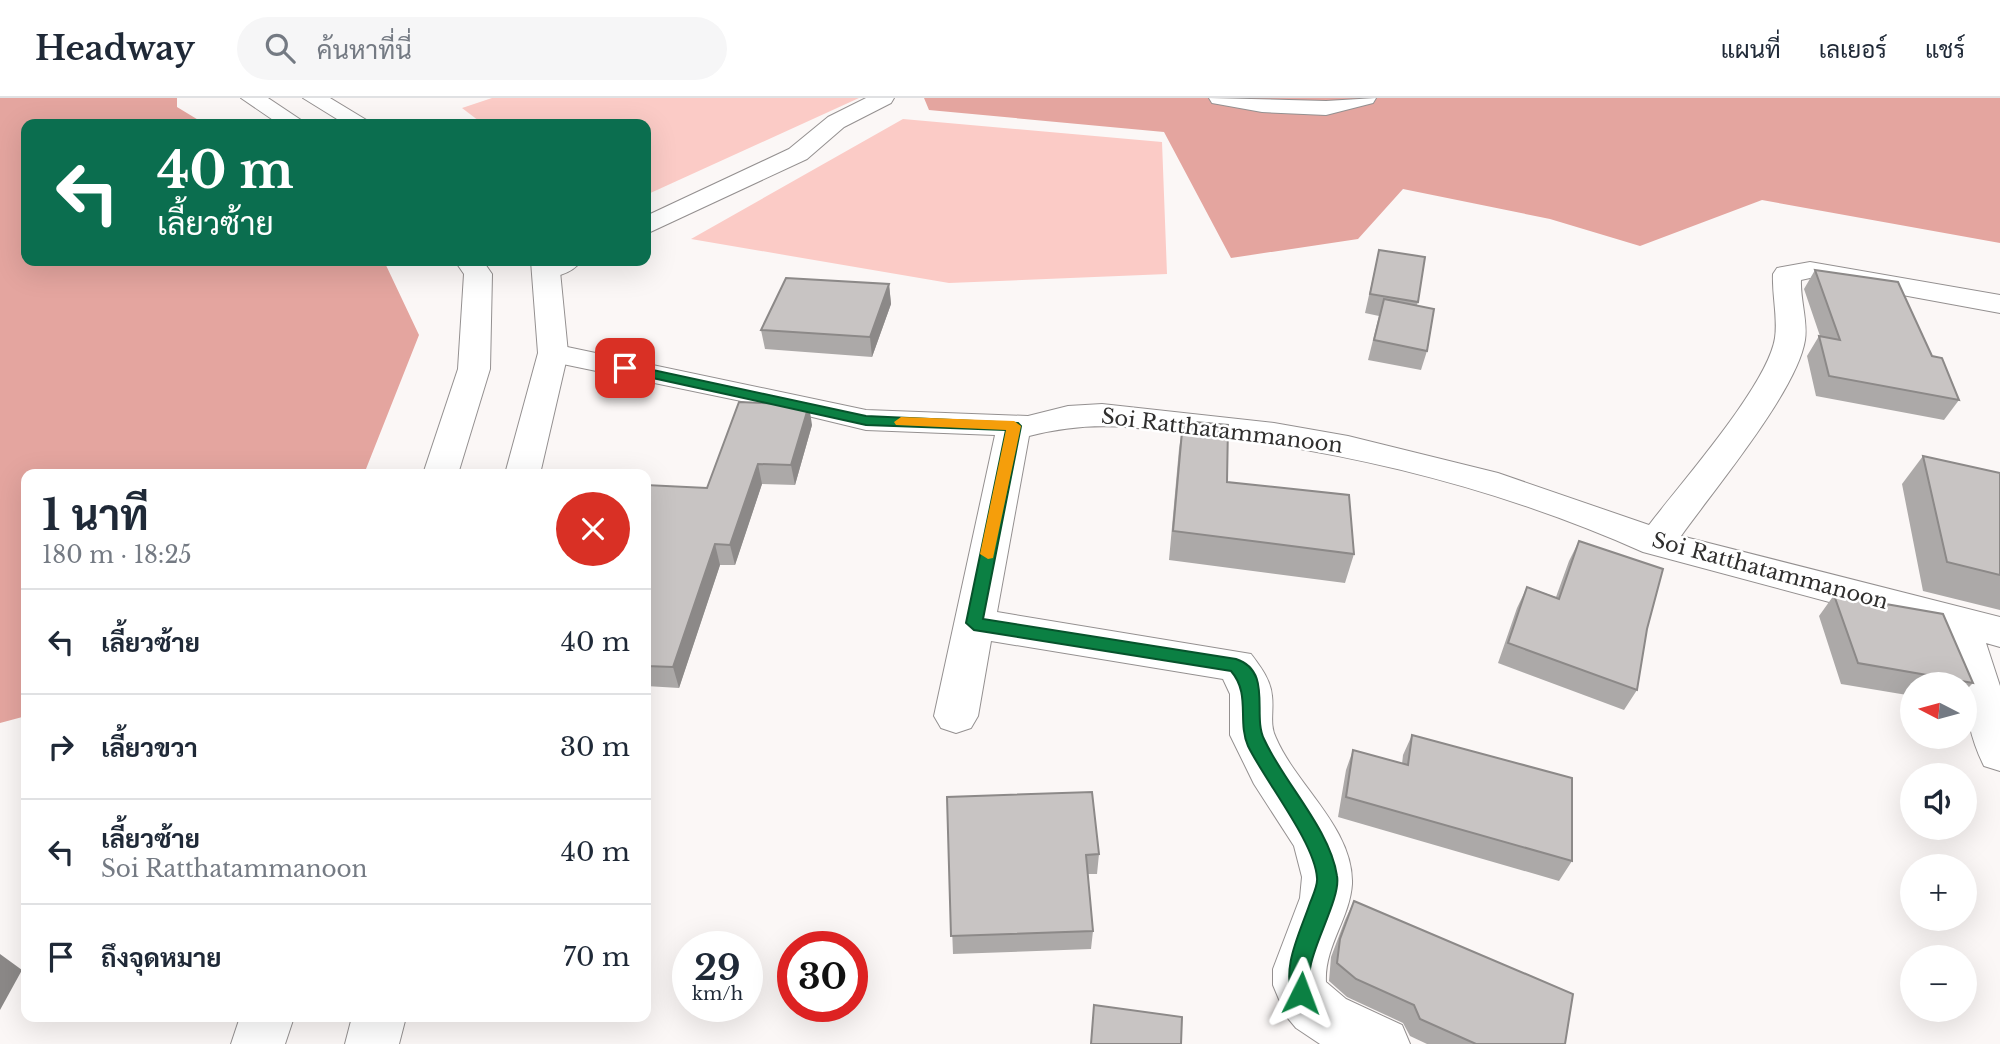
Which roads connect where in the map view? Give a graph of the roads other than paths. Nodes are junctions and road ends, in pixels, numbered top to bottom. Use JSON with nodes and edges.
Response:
{"nodes":[{"id":1,"x":252,"y":98,"type":"edge"},
{"id":2,"x":314,"y":98,"type":"edge"},
{"id":3,"x":883,"y":98,"type":"edge"},
{"id":4,"x":1220,"y":98,"type":"edge"},
{"id":5,"x":1365,"y":98,"type":"edge"},
{"id":6,"x":287,"y":119,"type":"edge"},
{"id":7,"x":352,"y":119,"type":"edge"},
{"id":8,"x":651,"y":224,"type":"edge"},
{"id":9,"x":472,"y":266,"type":"edge"},
{"id":10,"x":552,"y":266,"type":"edge"},
{"id":11,"x":2000,"y":304,"type":"edge"},
{"id":12,"x":553,"y":353,"type":"junction"},
{"id":13,"x":1014,"y":426,"type":"junction"},
{"id":14,"x":442,"y":469,"type":"edge"},
{"id":15,"x":523,"y":469,"type":"edge"},
{"id":16,"x":1656,"y":543,"type":"junction"},
{"id":17,"x":1958,"y":621,"type":"junction"},
{"id":18,"x":974,"y":623,"type":"junction"},
{"id":19,"x":2000,"y":632,"type":"edge"},
{"id":20,"x":956,"y":716,"type":"dead end"},
{"id":21,"x":2000,"y":753,"type":"edge"},
{"id":22,"x":265,"y":1022,"type":"edge"},
{"id":23,"x":378,"y":1022,"type":"edge"},
{"id":24,"x":258,"y":1044,"type":"edge"},
{"id":25,"x":372,"y":1044,"type":"edge"},
{"id":26,"x":1383,"y":1044,"type":"edge"}],
"edges":[{"from":1,"to":6,"type":"street"},
{"from":2,"to":7,"type":"street"},
{"from":3,"to":8,"type":"street"},
{"from":4,"to":5,"type":"street"},
{"from":9,"to":14,"type":"street"},
{"from":10,"to":12,"type":"street"},
{"from":11,"to":16,"type":"street"},
{"from":12,"to":13,"type":"street","name":"Soi Ratthatammanoon"},
{"from":12,"to":15,"type":"street"},
{"from":13,"to":16,"type":"street","name":"Soi Ratthatammanoon"},
{"from":13,"to":18,"type":"street"},
{"from":16,"to":17,"type":"street","name":"Soi Ratthatammanoon"},
{"from":17,"to":19,"type":"street","name":"Soi Ratthatammanoon"},
{"from":17,"to":21,"type":"street"},
{"from":18,"to":20,"type":"street"},
{"from":18,"to":26,"type":"street"},
{"from":22,"to":24,"type":"street"},
{"from":23,"to":25,"type":"street"}]}
